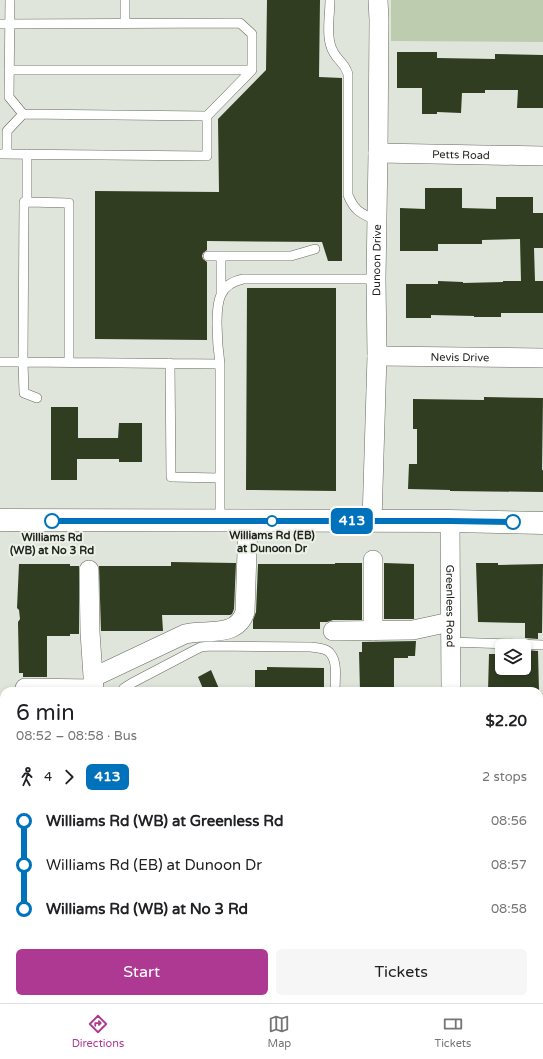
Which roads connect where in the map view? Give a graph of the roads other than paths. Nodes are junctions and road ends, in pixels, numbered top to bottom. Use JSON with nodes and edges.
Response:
{"nodes":[{"id":1,"x":10,"y":0,"type":"edge"},
{"id":2,"x":125,"y":0,"type":"edge"},
{"id":3,"x":330,"y":0,"type":"edge"},
{"id":4,"x":378,"y":0,"type":"edge"},
{"id":5,"x":125,"y":23,"type":"junction"},
{"id":6,"x":0,"y":24,"type":"edge"},
{"id":7,"x":10,"y":24,"type":"junction"},
{"id":8,"x":10,"y":70,"type":"junction"},
{"id":9,"x":252,"y":70,"type":"junction"},
{"id":10,"x":23,"y":114,"type":"junction"},
{"id":11,"x":207,"y":116,"type":"junction"},
{"id":12,"x":378,"y":153,"type":"junction"},
{"id":13,"x":4,"y":154,"type":"edge"},
{"id":14,"x":27,"y":154,"type":"junction"},
{"id":15,"x":543,"y":156,"type":"edge"},
{"id":16,"x":27,"y":202,"type":"junction"},
{"id":17,"x":377,"y":221,"type":"junction"},
{"id":18,"x":315,"y":249,"type":"dead end"},
{"id":19,"x":208,"y":256,"type":"dead end"},
{"id":20,"x":221,"y":256,"type":"junction"},
{"id":21,"x":376,"y":279,"type":"junction"},
{"id":22,"x":221,"y":294,"type":"junction"},
{"id":23,"x":377,"y":356,"type":"junction"},
{"id":24,"x":543,"y":358,"type":"edge"},
{"id":25,"x":0,"y":362,"type":"edge"},
{"id":26,"x":24,"y":362,"type":"junction"},
{"id":27,"x":69,"y":362,"type":"junction"},
{"id":28,"x":170,"y":363,"type":"junction"},
{"id":29,"x":220,"y":364,"type":"junction"},
{"id":30,"x":37,"y":398,"type":"dead end"},
{"id":31,"x":220,"y":478,"type":"junction"},
{"id":32,"x":0,"y":520,"type":"edge"},
{"id":33,"x":220,"y":521,"type":"junction"},
{"id":34,"x":248,"y":521,"type":"junction"},
{"id":35,"x":372,"y":521,"type":"junction"},
{"id":36,"x":450,"y":521,"type":"junction"},
{"id":37,"x":543,"y":523,"type":"edge"},
{"id":38,"x":373,"y":560,"type":"dead end"},
{"id":39,"x":89,"y":570,"type":"dead end"},
{"id":40,"x":450,"y":622,"type":"junction"},
{"id":41,"x":333,"y":631,"type":"dead end"},
{"id":42,"x":373,"y":631,"type":"junction"},
{"id":43,"x":450,"y":642,"type":"junction"},
{"id":44,"x":543,"y":645,"type":"edge"},
{"id":45,"x":94,"y":685,"type":"edge"},
{"id":46,"x":47,"y":687,"type":"edge"},
{"id":47,"x":127,"y":687,"type":"edge"},
{"id":48,"x":335,"y":687,"type":"edge"},
{"id":49,"x":451,"y":687,"type":"edge"}],
"edges":[{"from":1,"to":7,"type":"lane"},
{"from":2,"to":5,"type":"lane"},
{"from":3,"to":17,"type":"lane"},
{"from":4,"to":12,"type":"street","name":"Dunoon Drive"},
{"from":5,"to":7,"type":"lane"},
{"from":5,"to":9,"type":"lane"},
{"from":6,"to":7,"type":"lane"},
{"from":7,"to":8,"type":"lane"},
{"from":8,"to":9,"type":"lane"},
{"from":8,"to":10,"type":"lane"},
{"from":9,"to":11,"type":"lane"},
{"from":10,"to":11,"type":"lane"},
{"from":10,"to":13,"type":"lane"},
{"from":11,"to":14,"type":"lane"},
{"from":12,"to":15,"type":"street","name":"Petts Road"},
{"from":12,"to":17,"type":"street","name":"Dunoon Drive"},
{"from":13,"to":14,"type":"lane"},
{"from":14,"to":16,"type":"lane"},
{"from":16,"to":26,"type":"lane"},
{"from":16,"to":27,"type":"lane"},
{"from":17,"to":21,"type":"street","name":"Dunoon Drive"},
{"from":18,"to":20,"type":"lane"},
{"from":19,"to":20,"type":"lane"},
{"from":20,"to":22,"type":"lane"},
{"from":21,"to":22,"type":"lane"},
{"from":21,"to":23,"type":"street","name":"Dunoon Drive"},
{"from":22,"to":29,"type":"lane"},
{"from":23,"to":24,"type":"street","name":"Nevis Drive"},
{"from":23,"to":35,"type":"street","name":"Dunoon Drive"},
{"from":25,"to":26,"type":"lane"},
{"from":26,"to":27,"type":"lane"},
{"from":26,"to":30,"type":"lane"},
{"from":27,"to":28,"type":"lane"},
{"from":28,"to":29,"type":"lane"},
{"from":28,"to":31,"type":"lane"},
{"from":29,"to":31,"type":"lane"},
{"from":31,"to":33,"type":"lane"},
{"from":32,"to":33,"type":"street"},
{"from":33,"to":34,"type":"street"},
{"from":34,"to":35,"type":"street"},
{"from":34,"to":45,"type":"street"},
{"from":35,"to":36,"type":"street"},
{"from":36,"to":37,"type":"street"},
{"from":36,"to":40,"type":"street","name":"Greenlees Road"},
{"from":38,"to":42,"type":"street"},
{"from":39,"to":45,"type":"street"},
{"from":40,"to":42,"type":"street"},
{"from":40,"to":43,"type":"street","name":"Greenlees Road"},
{"from":41,"to":42,"type":"street"},
{"from":43,"to":44,"type":"lane"},
{"from":43,"to":49,"type":"street","name":"Greenlees Road"},
{"from":45,"to":46,"type":"street"},
{"from":47,"to":48,"type":"lane"}]}
